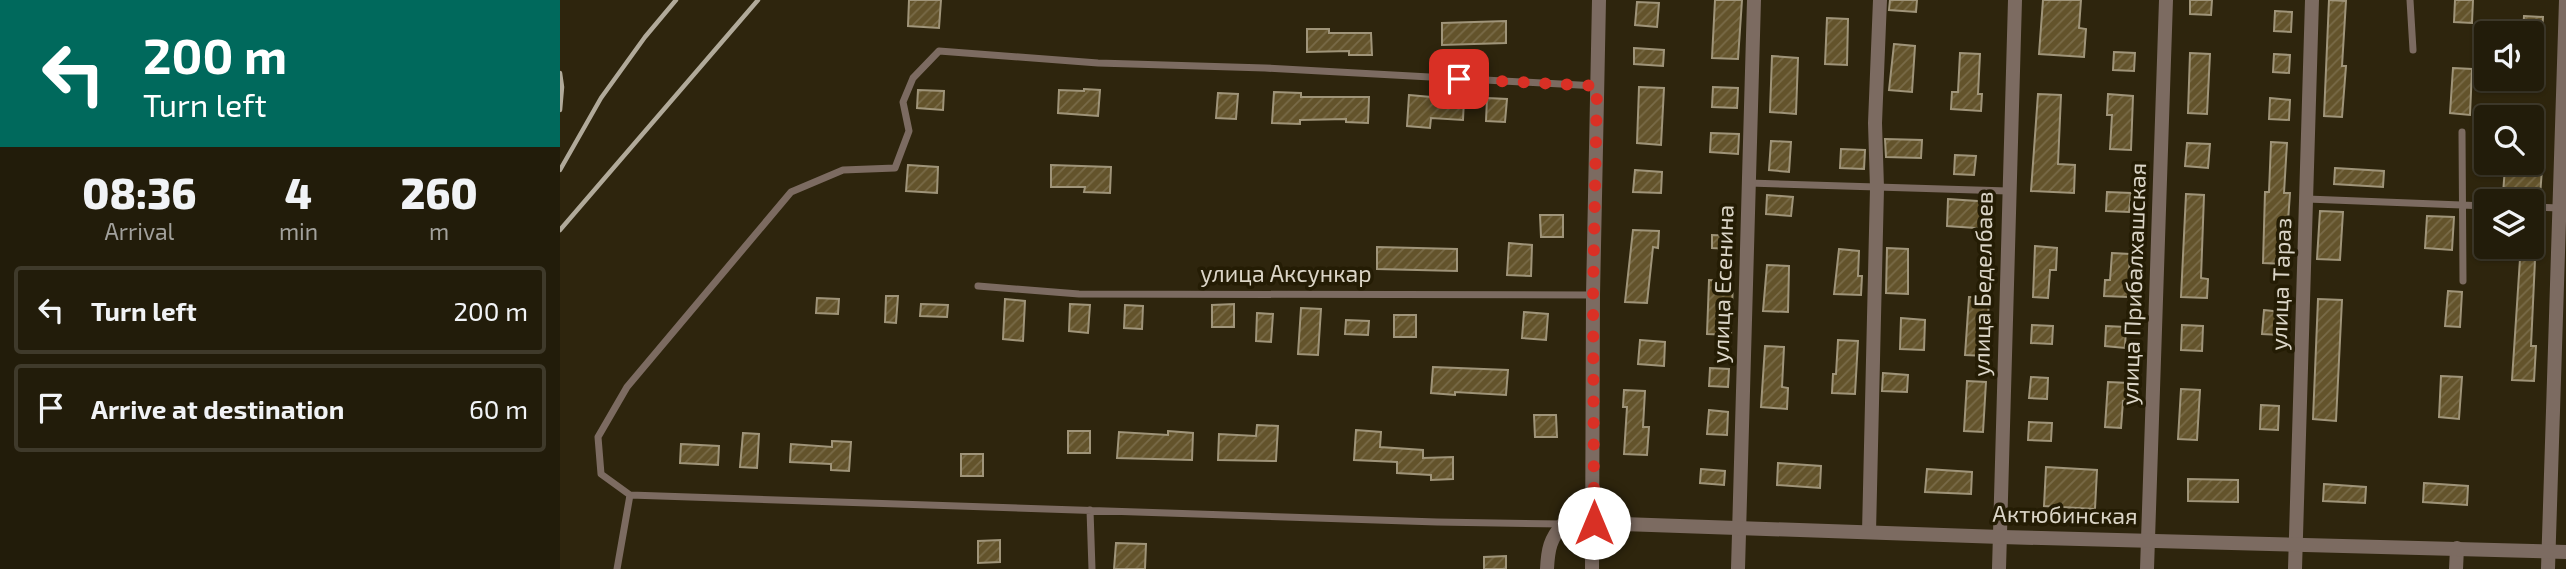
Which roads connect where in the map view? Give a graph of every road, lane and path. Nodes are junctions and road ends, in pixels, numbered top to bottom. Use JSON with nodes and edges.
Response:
{"nodes":[{"id":1,"x":1599,"y":0,"type":"edge"},
{"id":2,"x":1754,"y":0,"type":"edge"},
{"id":3,"x":1880,"y":0,"type":"edge"},
{"id":4,"x":2015,"y":0,"type":"edge"},
{"id":5,"x":2166,"y":0,"type":"edge"},
{"id":6,"x":2312,"y":0,"type":"edge"},
{"id":7,"x":2410,"y":0,"type":"edge"},
{"id":8,"x":2566,"y":0,"type":"edge"},
{"id":9,"x":2413,"y":50,"type":"dead end"},
{"id":10,"x":1597,"y":86,"type":"junction"},
{"id":11,"x":2462,"y":132,"type":"dead end"},
{"id":12,"x":1748,"y":183,"type":"junction"},
{"id":13,"x":1877,"y":188,"type":"junction"},
{"id":14,"x":2008,"y":191,"type":"junction"},
{"id":15,"x":2306,"y":199,"type":"junction"},
{"id":16,"x":2463,"y":205,"type":"junction"},
{"id":17,"x":2474,"y":205,"type":"edge"},
{"id":18,"x":2544,"y":207,"type":"edge"},
{"id":19,"x":2560,"y":208,"type":"junction"},
{"id":20,"x":2463,"y":281,"type":"dead end"},
{"id":21,"x":978,"y":286,"type":"dead end"},
{"id":22,"x":1593,"y":295,"type":"junction"},
{"id":23,"x":630,"y":495,"type":"junction"},
{"id":24,"x":1090,"y":510,"type":"junction"},
{"id":25,"x":1594,"y":523,"type":"junction"},
{"id":26,"x":1563,"y":524,"type":"junction"},
{"id":27,"x":1739,"y":529,"type":"junction"},
{"id":28,"x":1869,"y":531,"type":"junction"},
{"id":29,"x":2001,"y":537,"type":"junction"},
{"id":30,"x":2148,"y":540,"type":"junction"},
{"id":31,"x":2295,"y":544,"type":"junction"},
{"id":32,"x":2457,"y":548,"type":"junction"},
{"id":33,"x":2549,"y":551,"type":"junction"},
{"id":34,"x":2566,"y":552,"type":"edge"},
{"id":35,"x":617,"y":569,"type":"edge"},
{"id":36,"x":1092,"y":569,"type":"edge"},
{"id":37,"x":1547,"y":569,"type":"edge"},
{"id":38,"x":1592,"y":569,"type":"edge"},
{"id":39,"x":1738,"y":569,"type":"edge"},
{"id":40,"x":1999,"y":569,"type":"edge"},
{"id":41,"x":2147,"y":569,"type":"edge"},
{"id":42,"x":2295,"y":569,"type":"edge"},
{"id":43,"x":2456,"y":569,"type":"edge"},
{"id":44,"x":2548,"y":569,"type":"edge"}],
"edges":[{"from":1,"to":10,"type":"street"},
{"from":2,"to":12,"type":"street","name":"улица Есенина"},
{"from":3,"to":13,"type":"street"},
{"from":4,"to":14,"type":"street","name":"улица Беделбаев"},
{"from":5,"to":30,"type":"street","name":"улица Прибалхашская"},
{"from":6,"to":15,"type":"street","name":"улица Тараз"},
{"from":7,"to":9,"type":"lane"},
{"from":8,"to":19,"type":"street"},
{"from":10,"to":22,"type":"street"},
{"from":10,"to":23,"type":"lane"},
{"from":11,"to":16,"type":"lane"},
{"from":12,"to":13,"type":"lane"},
{"from":12,"to":27,"type":"street","name":"улица Есенина"},
{"from":13,"to":14,"type":"lane"},
{"from":13,"to":28,"type":"street"},
{"from":14,"to":29,"type":"street","name":"улица Беделбаев"},
{"from":15,"to":16,"type":"lane"},
{"from":15,"to":31,"type":"street","name":"улица Тараз"},
{"from":16,"to":17,"type":"lane"},
{"from":16,"to":20,"type":"lane"},
{"from":18,"to":19,"type":"lane"},
{"from":19,"to":33,"type":"street"},
{"from":21,"to":22,"type":"lane","name":"улица Аксункар"},
{"from":22,"to":25,"type":"street"},
{"from":23,"to":24,"type":"lane"},
{"from":23,"to":35,"type":"lane"},
{"from":24,"to":26,"type":"lane"},
{"from":24,"to":36,"type":"lane"},
{"from":25,"to":26,"type":"street","name":"Актюбинская"},
{"from":25,"to":27,"type":"street","name":"Актюбинская"},
{"from":25,"to":38,"type":"street"},
{"from":26,"to":37,"type":"street"},
{"from":27,"to":28,"type":"street","name":"Актюбинская"},
{"from":27,"to":39,"type":"street","name":"улица Есенина"},
{"from":28,"to":29,"type":"street","name":"Актюбинская"},
{"from":29,"to":30,"type":"street","name":"Актюбинская"},
{"from":29,"to":40,"type":"street","name":"улица Беделбаев"},
{"from":30,"to":31,"type":"street","name":"Актюбинская"},
{"from":30,"to":41,"type":"street","name":"улица Прибалхашская"},
{"from":31,"to":32,"type":"street","name":"Актюбинская"},
{"from":31,"to":42,"type":"street","name":"улица Тараз"},
{"from":32,"to":33,"type":"street","name":"Актюбинская"},
{"from":32,"to":43,"type":"street"},
{"from":33,"to":34,"type":"street","name":"Актюбинская"},
{"from":33,"to":44,"type":"street"}]}
